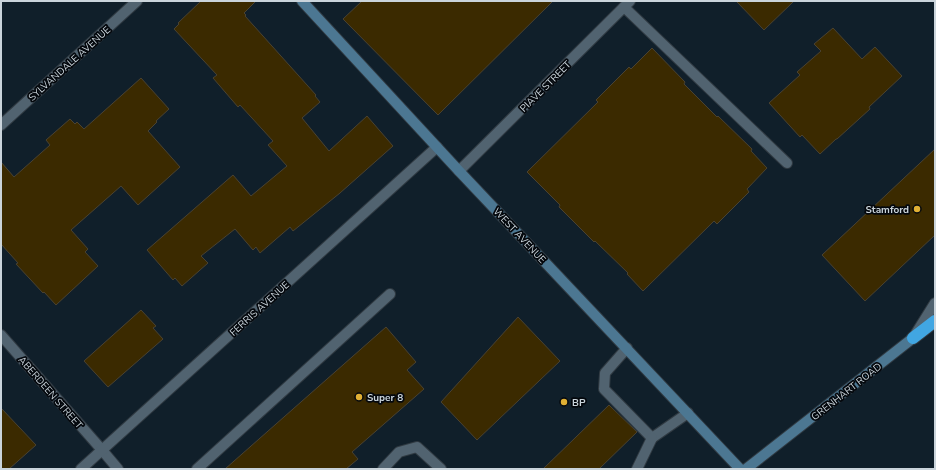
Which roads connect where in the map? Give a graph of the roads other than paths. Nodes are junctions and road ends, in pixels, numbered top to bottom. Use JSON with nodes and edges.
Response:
{"nodes":[{"id":1,"x":137,"y":1,"type":"edge"},
{"id":2,"x":302,"y":1,"type":"edge"},
{"id":3,"x":627,"y":4,"type":"edge"},
{"id":4,"x":1,"y":125,"type":"edge"},
{"id":5,"x":437,"y":147,"type":"junction"},
{"id":6,"x":787,"y":163,"type":"dead end"},
{"id":7,"x":459,"y":171,"type":"junction"},
{"id":8,"x":390,"y":294,"type":"dead end"},
{"id":9,"x":935,"y":303,"type":"edge"},
{"id":10,"x":935,"y":322,"type":"edge"},
{"id":11,"x":1,"y":334,"type":"edge"},
{"id":12,"x":912,"y":338,"type":"junction"},
{"id":13,"x":627,"y":348,"type":"junction"},
{"id":14,"x":688,"y":413,"type":"junction"},
{"id":15,"x":652,"y":438,"type":"junction"},
{"id":16,"x":102,"y":450,"type":"junction"},
{"id":17,"x":80,"y":469,"type":"edge"},
{"id":18,"x":118,"y":469,"type":"edge"},
{"id":19,"x":197,"y":469,"type":"edge"},
{"id":20,"x":383,"y":469,"type":"edge"},
{"id":21,"x":441,"y":469,"type":"edge"},
{"id":22,"x":636,"y":469,"type":"edge"},
{"id":23,"x":740,"y":469,"type":"edge"},
{"id":24,"x":746,"y":469,"type":"edge"}],
"edges":[{"from":1,"to":4,"type":"street","name":"SYLVANDALE AVENUE"},
{"from":2,"to":5,"type":"main road","name":"WEST AVENUE"},
{"from":3,"to":6,"type":"street"},
{"from":3,"to":7,"type":"street","name":"PIAVE STREET"},
{"from":5,"to":7,"type":"main road","name":"WEST AVENUE"},
{"from":5,"to":16,"type":"street","name":"FERRIS AVENUE"},
{"from":7,"to":13,"type":"main road","name":"WEST AVENUE"},
{"from":8,"to":19,"type":"street"},
{"from":9,"to":12,"type":"street","name":"GRENHART ROAD"},
{"from":10,"to":12,"type":"highway"},
{"from":11,"to":16,"type":"street","name":"ABERDEEN STREET"},
{"from":12,"to":24,"type":"main road","name":"GRENHART ROAD"},
{"from":13,"to":14,"type":"main road","name":"WEST AVENUE"},
{"from":13,"to":15,"type":"street"},
{"from":14,"to":15,"type":"street"},
{"from":14,"to":23,"type":"main road","name":"WEST AVENUE"},
{"from":15,"to":22,"type":"street"},
{"from":16,"to":17,"type":"street","name":"FERRIS AVENUE"},
{"from":16,"to":18,"type":"street","name":"ABERDEEN STREET"},
{"from":20,"to":21,"type":"street"}]}
